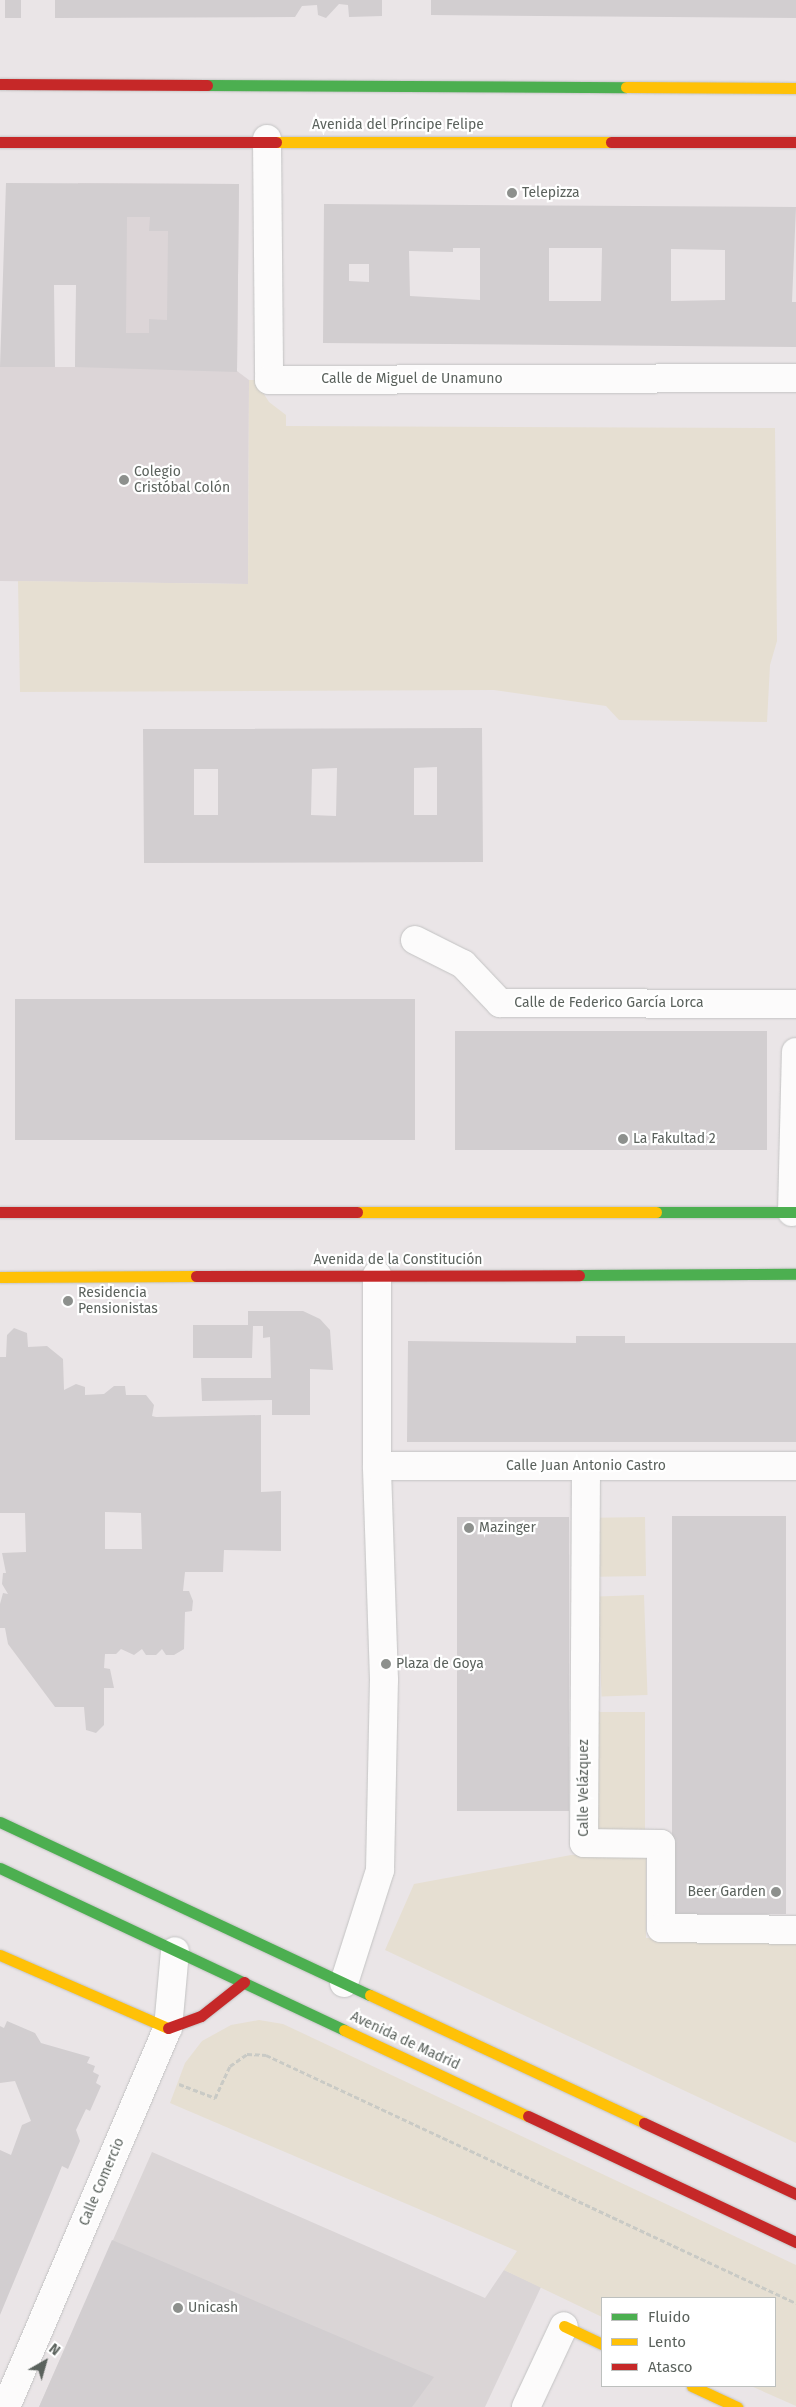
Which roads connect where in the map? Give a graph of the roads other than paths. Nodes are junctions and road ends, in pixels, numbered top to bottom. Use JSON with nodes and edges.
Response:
{"nodes":[{"id":1,"x":0,"y":84,"type":"edge"},
{"id":2,"x":796,"y":88,"type":"edge"},
{"id":3,"x":267,"y":139,"type":"junction"},
{"id":4,"x":0,"y":142,"type":"edge"},
{"id":5,"x":796,"y":142,"type":"edge"},
{"id":6,"x":796,"y":378,"type":"edge"},
{"id":7,"x":415,"y":940,"type":"dead end"},
{"id":8,"x":796,"y":1004,"type":"edge"},
{"id":9,"x":796,"y":1052,"type":"edge"},
{"id":10,"x":0,"y":1212,"type":"edge"},
{"id":11,"x":794,"y":1212,"type":"edge"},
{"id":12,"x":796,"y":1274,"type":"edge"},
{"id":13,"x":377,"y":1275,"type":"junction"},
{"id":14,"x":0,"y":1276,"type":"edge"},
{"id":15,"x":377,"y":1466,"type":"junction"},
{"id":16,"x":586,"y":1466,"type":"junction"},
{"id":17,"x":796,"y":1466,"type":"edge"},
{"id":18,"x":0,"y":1822,"type":"edge"},
{"id":19,"x":0,"y":1868,"type":"edge"},
{"id":20,"x":796,"y":1930,"type":"edge"},
{"id":21,"x":175,"y":1951,"type":"junction"},
{"id":22,"x":0,"y":1955,"type":"edge"},
{"id":23,"x":244,"y":1982,"type":"junction"},
{"id":24,"x":344,"y":1983,"type":"junction"},
{"id":25,"x":168,"y":2028,"type":"junction"},
{"id":26,"x":796,"y":2194,"type":"edge"},
{"id":27,"x":796,"y":2242,"type":"edge"},
{"id":28,"x":564,"y":2326,"type":"joint"},
{"id":29,"x":601,"y":2344,"type":"edge"},
{"id":30,"x":694,"y":2387,"type":"edge"},
{"id":31,"x":6,"y":2407,"type":"edge"},
{"id":32,"x":526,"y":2407,"type":"edge"},
{"id":33,"x":738,"y":2407,"type":"edge"}],
"edges":[{"from":1,"to":2,"type":"street"},
{"from":3,"to":4,"type":"street","name":"Avenida del Príncipe Felipe"},
{"from":3,"to":5,"type":"street","name":"Avenida del Príncipe Felipe"},
{"from":3,"to":6,"type":"street","name":"Calle de Miguel de Unamuno"},
{"from":7,"to":8,"type":"street","name":"Calle de Federico García Lorca"},
{"from":9,"to":11,"type":"street"},
{"from":10,"to":11,"type":"street"},
{"from":12,"to":13,"type":"street","name":"Avenida de la Constitución"},
{"from":13,"to":14,"type":"street","name":"Avenida de la Constitución"},
{"from":13,"to":15,"type":"street"},
{"from":15,"to":16,"type":"street","name":"Calle Juan Antonio Castro"},
{"from":15,"to":24,"type":"street"},
{"from":16,"to":17,"type":"street","name":"Calle Juan Antonio Castro"},
{"from":16,"to":20,"type":"street","name":"Calle Velázquez"},
{"from":18,"to":24,"type":"street","name":"Avenida de Madrid"},
{"from":19,"to":21,"type":"street","name":"Avenida de Madrid"},
{"from":21,"to":23,"type":"street","name":"Avenida de Madrid"},
{"from":21,"to":25,"type":"street","name":"Calle Comercio"},
{"from":22,"to":25,"type":"street"},
{"from":23,"to":25,"type":"street"},
{"from":23,"to":27,"type":"street","name":"Avenida de Madrid"},
{"from":24,"to":26,"type":"street","name":"Avenida de Madrid"},
{"from":25,"to":31,"type":"street","name":"Calle Comercio"},
{"from":28,"to":29,"type":"street"},
{"from":28,"to":32,"type":"street"},
{"from":30,"to":33,"type":"street"}]}
